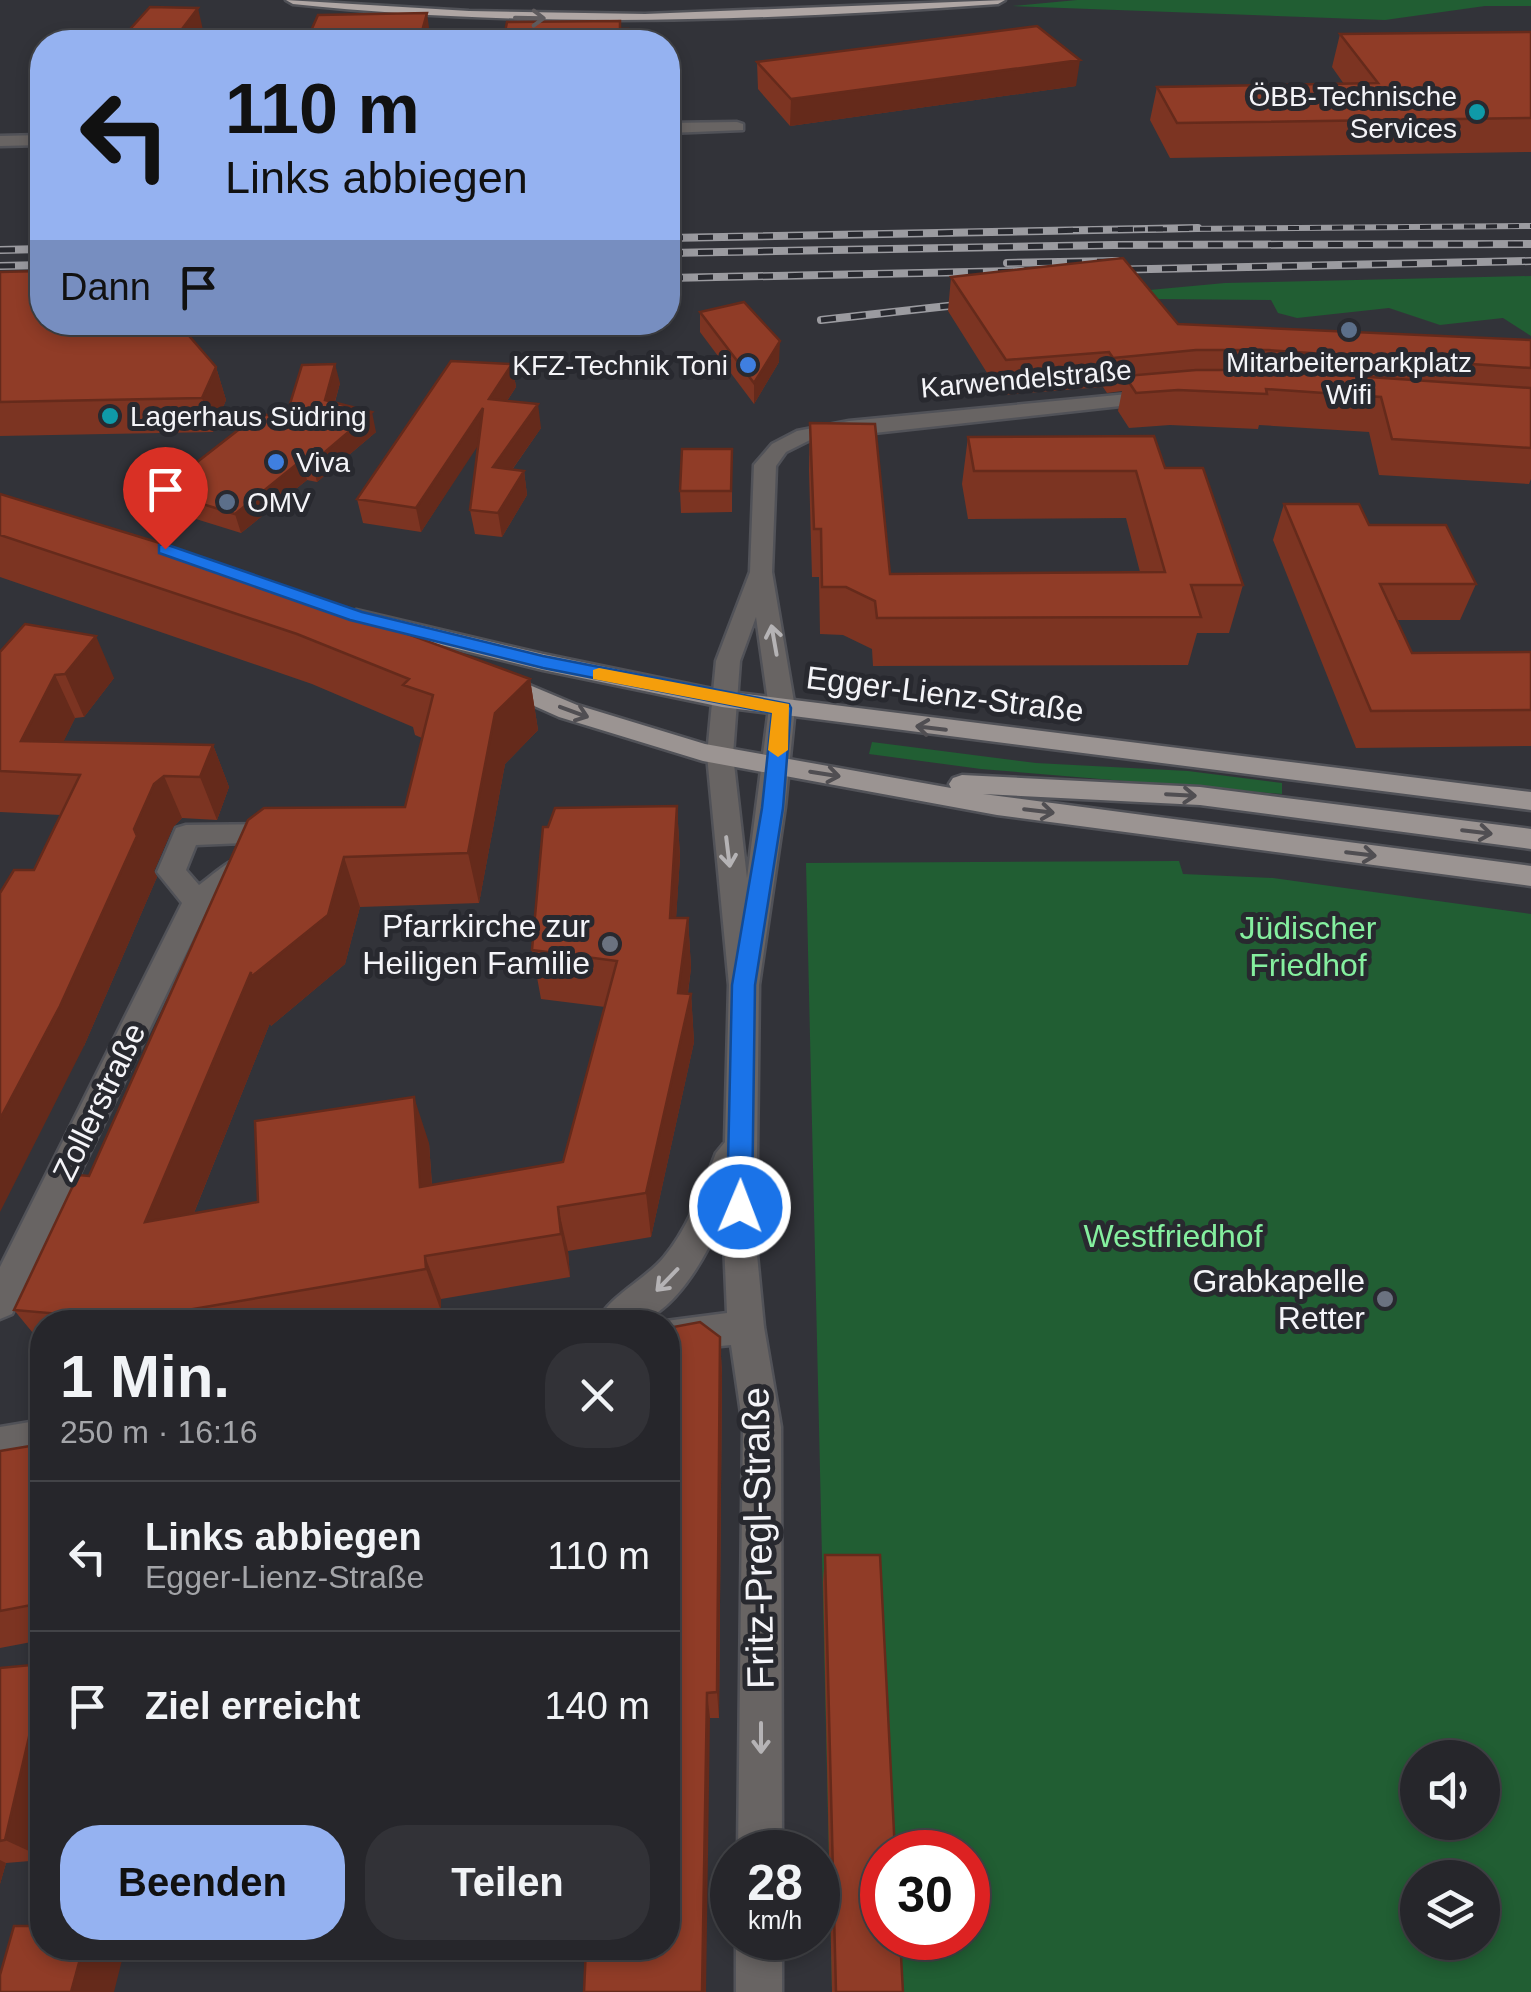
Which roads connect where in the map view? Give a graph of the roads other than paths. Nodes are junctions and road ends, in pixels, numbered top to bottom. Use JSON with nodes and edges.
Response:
{"nodes":[{"id":1,"x":293,"y":0,"type":"edge"},
{"id":2,"x":998,"y":0,"type":"edge"},
{"id":3,"x":736,"y":127,"type":"dead end"},
{"id":4,"x":680,"y":128,"type":"edge"},
{"id":5,"x":30,"y":140,"type":"edge"},
{"id":6,"x":0,"y":141,"type":"edge"},
{"id":7,"x":1188,"y":395,"type":"edge"},
{"id":8,"x":761,"y":572,"type":"junction"},
{"id":9,"x":722,"y":700,"type":"junction"},
{"id":10,"x":782,"y":708,"type":"junction"},
{"id":11,"x":720,"y":754,"type":"junction"},
{"id":12,"x":777,"y":765,"type":"junction"},
{"id":13,"x":874,"y":781,"type":"junction"},
{"id":14,"x":1531,"y":801,"type":"edge"},
{"id":15,"x":1531,"y":838,"type":"edge"},
{"id":16,"x":1531,"y":876,"type":"edge"},
{"id":17,"x":197,"y":901,"type":"dead end"},
{"id":18,"x":744,"y":985,"type":"junction"},
{"id":19,"x":741,"y":1132,"type":"junction"},
{"id":20,"x":0,"y":1303,"type":"edge"},
{"id":21,"x":630,"y":1310,"type":"edge"},
{"id":22,"x":746,"y":1326,"type":"junction"},
{"id":23,"x":680,"y":1334,"type":"edge"},
{"id":24,"x":30,"y":1440,"type":"edge"},
{"id":25,"x":0,"y":1445,"type":"edge"},
{"id":26,"x":760,"y":1830,"type":"edge"},
{"id":27,"x":759,"y":1960,"type":"edge"},
{"id":28,"x":758,"y":1992,"type":"edge"}],
"edges":[{"from":1,"to":2,"type":"highway","one_way":true},
{"from":3,"to":4,"type":"street"},
{"from":5,"to":6,"type":"street"},
{"from":7,"to":8,"type":"street","name":"Karwendelstraße"},
{"from":8,"to":9,"type":"street","name":"Karwendelstraße"},
{"from":10,"to":8,"type":"street","name":"Karwendelstraße","one_way":true},
{"from":9,"to":10,"type":"main road","name":"Egger-Lienz-Straße"},
{"from":9,"to":11,"type":"street","name":"Fritz-Pregl-Straße"},
{"from":9,"to":11,"type":"main road","name":"Egger-Lienz-Straße","one_way":true},
{"from":10,"to":12,"type":"street","name":"Fritz-Pregl-Straße"},
{"from":14,"to":10,"type":"main road","name":"Egger-Lienz-Straße","one_way":true},
{"from":11,"to":12,"type":"main road","name":"Egger-Lienz-Straße"},
{"from":11,"to":18,"type":"street","name":"Fritz-Pregl-Straße","one_way":true},
{"from":12,"to":13,"type":"main road","name":"Egger-Lienz-Straße","one_way":true},
{"from":12,"to":18,"type":"street","name":"Fritz-Pregl-Straße"},
{"from":13,"to":15,"type":"main road","name":"Egger-Lienz-Straße","one_way":true},
{"from":13,"to":16,"type":"main road","name":"Egger-Lienz-Straße","one_way":true},
{"from":17,"to":20,"type":"street","name":"Zollerstraße"},
{"from":18,"to":19,"type":"street","name":"Fritz-Pregl-Straße"},
{"from":19,"to":21,"type":"street","one_way":true},
{"from":19,"to":22,"type":"street","name":"Fritz-Pregl-Straße"},
{"from":22,"to":23,"type":"street"},
{"from":22,"to":26,"type":"street","name":"Fritz-Pregl-Straße","one_way":true},
{"from":24,"to":25,"type":"street"},
{"from":27,"to":28,"type":"street"}]}
